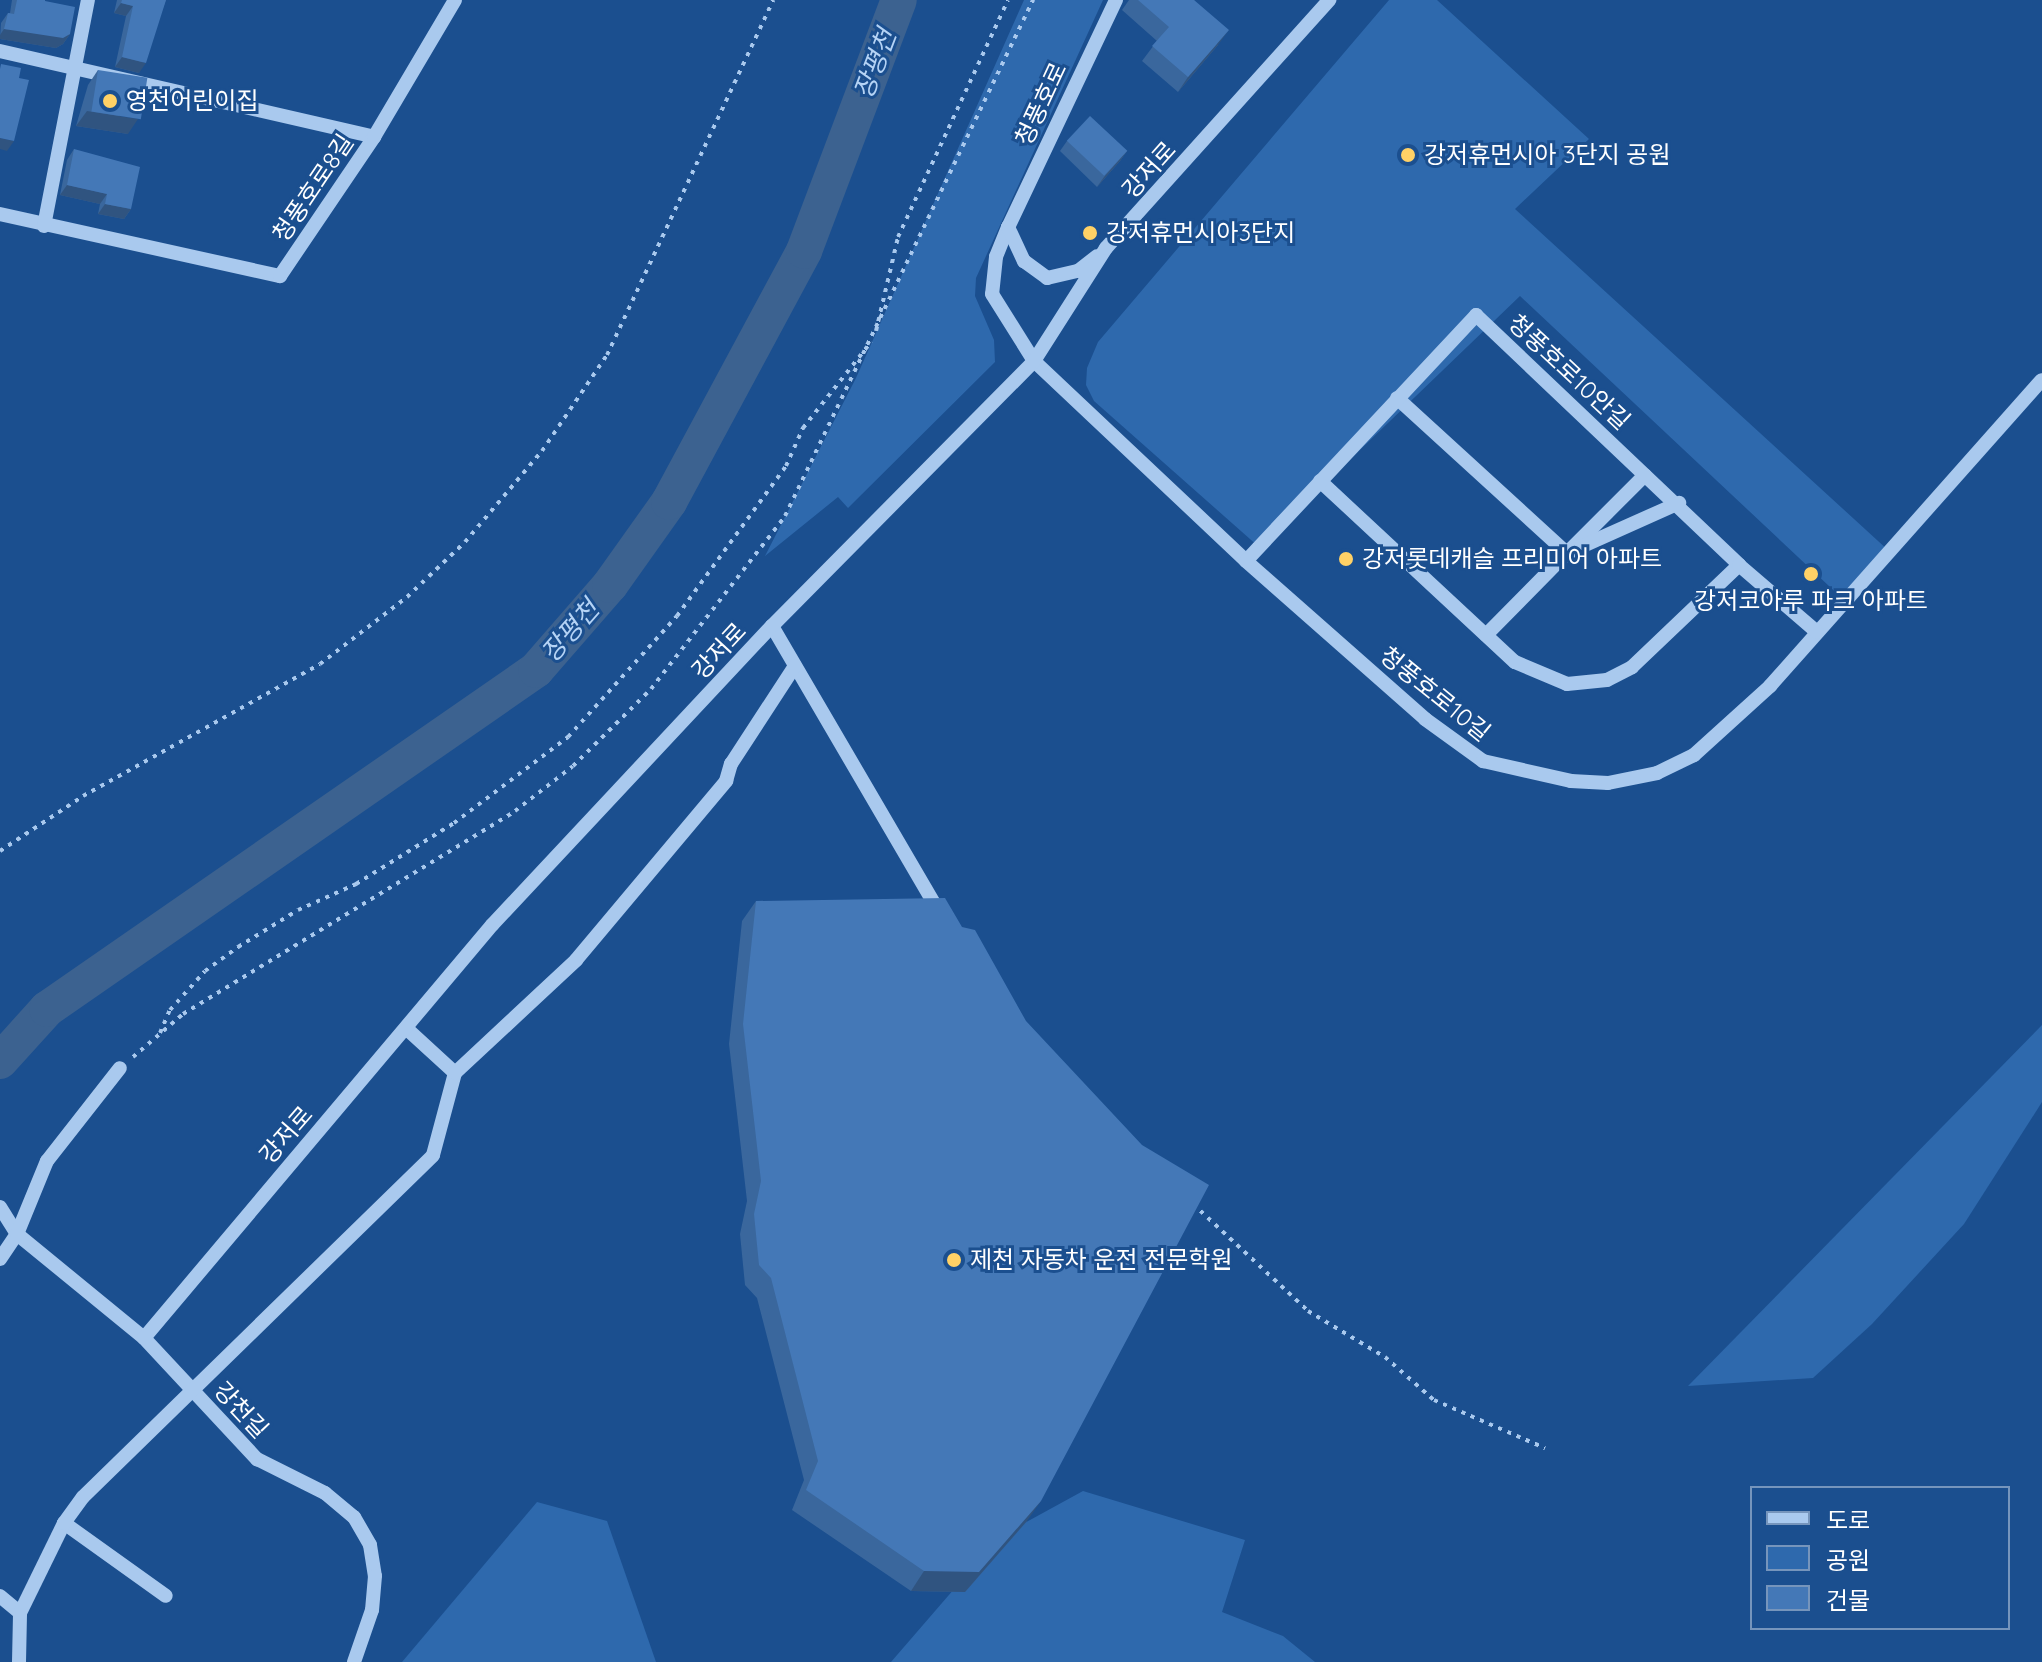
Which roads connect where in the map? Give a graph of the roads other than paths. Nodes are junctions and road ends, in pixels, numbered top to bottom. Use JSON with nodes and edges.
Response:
{"nodes":[{"id":1,"x":88,"y":0,"type":"edge"},
{"id":2,"x":455,"y":0,"type":"edge"},
{"id":3,"x":1116,"y":0,"type":"edge"},
{"id":4,"x":1329,"y":0,"type":"edge"},
{"id":5,"x":0,"y":51,"type":"edge"},
{"id":6,"x":73,"y":65,"type":"junction"},
{"id":7,"x":374,"y":137,"type":"junction"},
{"id":8,"x":0,"y":214,"type":"edge"},
{"id":9,"x":44,"y":226,"type":"junction"},
{"id":10,"x":1008,"y":227,"type":"junction"},
{"id":11,"x":1106,"y":248,"type":"junction"},
{"id":12,"x":1034,"y":361,"type":"junction"},
{"id":13,"x":2042,"y":380,"type":"edge"},
{"id":14,"x":1397,"y":398,"type":"junction"},
{"id":15,"x":1645,"y":475,"type":"junction"},
{"id":16,"x":1320,"y":481,"type":"junction"},
{"id":17,"x":1679,"y":503,"type":"junction"},
{"id":18,"x":1567,"y":553,"type":"junction"},
{"id":19,"x":1246,"y":561,"type":"junction"},
{"id":20,"x":1739,"y":565,"type":"junction"},
{"id":21,"x":772,"y":626,"type":"junction"},
{"id":22,"x":1817,"y":632,"type":"junction"},
{"id":23,"x":1486,"y":635,"type":"junction"},
{"id":24,"x":795,"y":666,"type":"junction"},
{"id":25,"x":950,"y":929,"type":"edge"},
{"id":26,"x":407,"y":1029,"type":"junction"},
{"id":27,"x":120,"y":1068,"type":"road end"},
{"id":28,"x":455,"y":1073,"type":"junction"},
{"id":29,"x":0,"y":1207,"type":"edge"},
{"id":30,"x":17,"y":1234,"type":"junction"},
{"id":31,"x":0,"y":1259,"type":"edge"},
{"id":32,"x":144,"y":1338,"type":"junction"},
{"id":33,"x":195,"y":1393,"type":"junction"},
{"id":34,"x":64,"y":1523,"type":"junction"},
{"id":35,"x":0,"y":1596,"type":"edge"},
{"id":36,"x":166,"y":1596,"type":"dead end"},
{"id":37,"x":20,"y":1613,"type":"junction"},
{"id":38,"x":19,"y":1662,"type":"edge"},
{"id":39,"x":354,"y":1662,"type":"edge"}],
"edges":[{"from":1,"to":6,"type":"street"},
{"from":2,"to":7,"type":"street","name":"청풍호로8길"},
{"from":3,"to":10,"type":"street","name":"청풍호로"},
{"from":4,"to":11,"type":"street","name":"강저로"},
{"from":5,"to":6,"type":"street"},
{"from":6,"to":7,"type":"street"},
{"from":6,"to":9,"type":"street"},
{"from":7,"to":9,"type":"street","name":"청풍호로8길"},
{"from":8,"to":9,"type":"street","name":"청풍호로8길"},
{"from":10,"to":11,"type":"street"},
{"from":10,"to":12,"type":"street","name":"청풍호로"},
{"from":11,"to":12,"type":"street","name":"강저로"},
{"from":12,"to":19,"type":"street","name":"청풍호로10길"},
{"from":12,"to":21,"type":"street","name":"강저로"},
{"from":13,"to":22,"type":"street","name":"청풍호로10길"},
{"from":14,"to":15,"type":"street","name":"청풍호로10안길"},
{"from":14,"to":16,"type":"street","name":"청풍호로10안길"},
{"from":14,"to":18,"type":"street"},
{"from":15,"to":17,"type":"street","name":"청풍호로10안길"},
{"from":15,"to":18,"type":"street"},
{"from":16,"to":19,"type":"street","name":"청풍호로10안길"},
{"from":16,"to":23,"type":"street"},
{"from":17,"to":18,"type":"street"},
{"from":17,"to":20,"type":"street","name":"청풍호로10안길"},
{"from":18,"to":23,"type":"street"},
{"from":19,"to":22,"type":"street","name":"청풍호로10길"},
{"from":20,"to":22,"type":"street","name":"청풍호로10안길"},
{"from":20,"to":23,"type":"street"},
{"from":21,"to":24,"type":"street"},
{"from":21,"to":26,"type":"street","name":"강저로"},
{"from":24,"to":25,"type":"street"},
{"from":24,"to":28,"type":"street"},
{"from":26,"to":28,"type":"street"},
{"from":26,"to":32,"type":"street","name":"강저로"},
{"from":27,"to":30,"type":"street"},
{"from":28,"to":33,"type":"street"},
{"from":29,"to":30,"type":"street","name":"강천길"},
{"from":30,"to":31,"type":"street"},
{"from":30,"to":32,"type":"street","name":"강천길"},
{"from":32,"to":33,"type":"street","name":"강천길"},
{"from":33,"to":34,"type":"street"},
{"from":33,"to":39,"type":"street","name":"강천길"},
{"from":34,"to":36,"type":"street"},
{"from":34,"to":37,"type":"street"},
{"from":35,"to":37,"type":"street"},
{"from":37,"to":38,"type":"street"}]}
